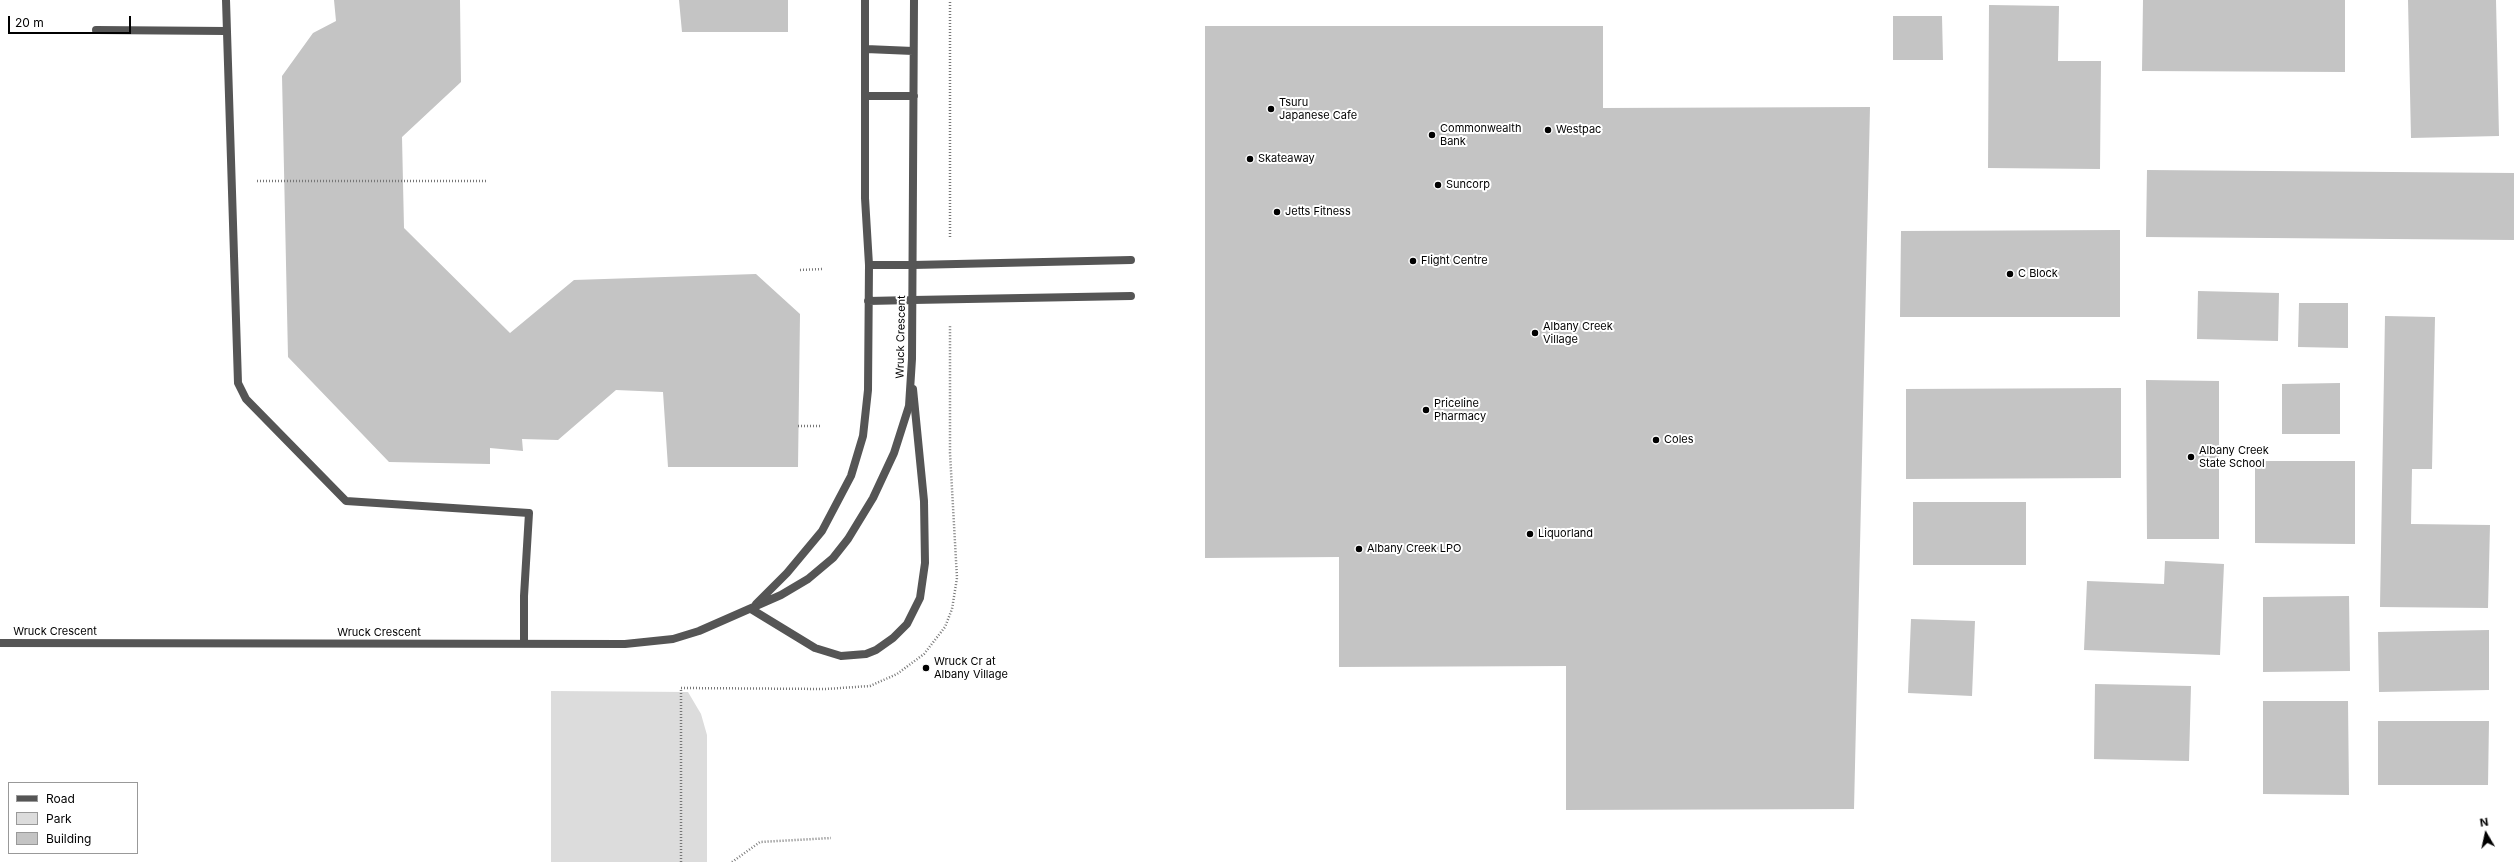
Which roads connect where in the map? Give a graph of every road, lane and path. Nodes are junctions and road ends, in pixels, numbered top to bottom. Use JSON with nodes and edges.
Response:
{"nodes":[{"id":1,"x":226,"y":0,"type":"edge"},
{"id":2,"x":865,"y":0,"type":"edge"},
{"id":3,"x":914,"y":0,"type":"edge"},
{"id":4,"x":96,"y":30,"type":"dead end"},
{"id":5,"x":226,"y":31,"type":"junction"},
{"id":6,"x":866,"y":50,"type":"junction"},
{"id":7,"x":914,"y":51,"type":"junction"},
{"id":8,"x":865,"y":96,"type":"junction"},
{"id":9,"x":914,"y":96,"type":"junction"},
{"id":10,"x":230,"y":181,"type":"junction"},
{"id":11,"x":487,"y":181,"type":"dead end"},
{"id":12,"x":1131,"y":260,"type":"dead end"},
{"id":13,"x":869,"y":265,"type":"junction"},
{"id":14,"x":913,"y":265,"type":"junction"},
{"id":15,"x":822,"y":269,"type":"dead end"},
{"id":16,"x":800,"y":270,"type":"dead end"},
{"id":17,"x":1131,"y":296,"type":"dead end"},
{"id":18,"x":913,"y":300,"type":"junction"},
{"id":19,"x":868,"y":301,"type":"junction"},
{"id":20,"x":912,"y":380,"type":"junction"},
{"id":21,"x":798,"y":426,"type":"dead end"},
{"id":22,"x":822,"y":426,"type":"dead end"},
{"id":23,"x":751,"y":609,"type":"junction"},
{"id":24,"x":0,"y":643,"type":"edge"},
{"id":25,"x":524,"y":644,"type":"junction"},
{"id":26,"x":732,"y":687,"type":"dead end"},
{"id":27,"x":831,"y":838,"type":"dead end"},
{"id":28,"x":681,"y":862,"type":"edge"},
{"id":29,"x":732,"y":862,"type":"edge"}],
"edges":[{"from":1,"to":5,"type":"street"},
{"from":2,"to":6,"type":"street","name":"Wruck Crescent"},
{"from":3,"to":7,"type":"street","name":"Wruck Crescent"},
{"from":4,"to":5,"type":"street"},
{"from":5,"to":10,"type":"street"},
{"from":6,"to":7,"type":"street"},
{"from":6,"to":8,"type":"street","name":"Wruck Crescent"},
{"from":7,"to":9,"type":"street","name":"Wruck Crescent"},
{"from":8,"to":9,"type":"street"},
{"from":8,"to":13,"type":"street","name":"Wruck Crescent"},
{"from":9,"to":14,"type":"street","name":"Wruck Crescent"},
{"from":10,"to":11,"type":"path"},
{"from":10,"to":25,"type":"street"},
{"from":12,"to":14,"type":"street"},
{"from":13,"to":14,"type":"street"},
{"from":13,"to":19,"type":"street","name":"Wruck Crescent"},
{"from":14,"to":18,"type":"street","name":"Wruck Crescent"},
{"from":15,"to":16,"type":"path"},
{"from":17,"to":18,"type":"street"},
{"from":18,"to":19,"type":"street"},
{"from":18,"to":20,"type":"street","name":"Wruck Crescent"},
{"from":19,"to":23,"type":"street","name":"Wruck Crescent"},
{"from":20,"to":23,"type":"street","name":"Wruck Crescent"},
{"from":20,"to":23,"type":"street"},
{"from":21,"to":22,"type":"path"},
{"from":23,"to":25,"type":"street","name":"Wruck Crescent"},
{"from":24,"to":25,"type":"street","name":"Wruck Crescent"},
{"from":26,"to":28,"type":"path"},
{"from":27,"to":29,"type":"path"}]}
